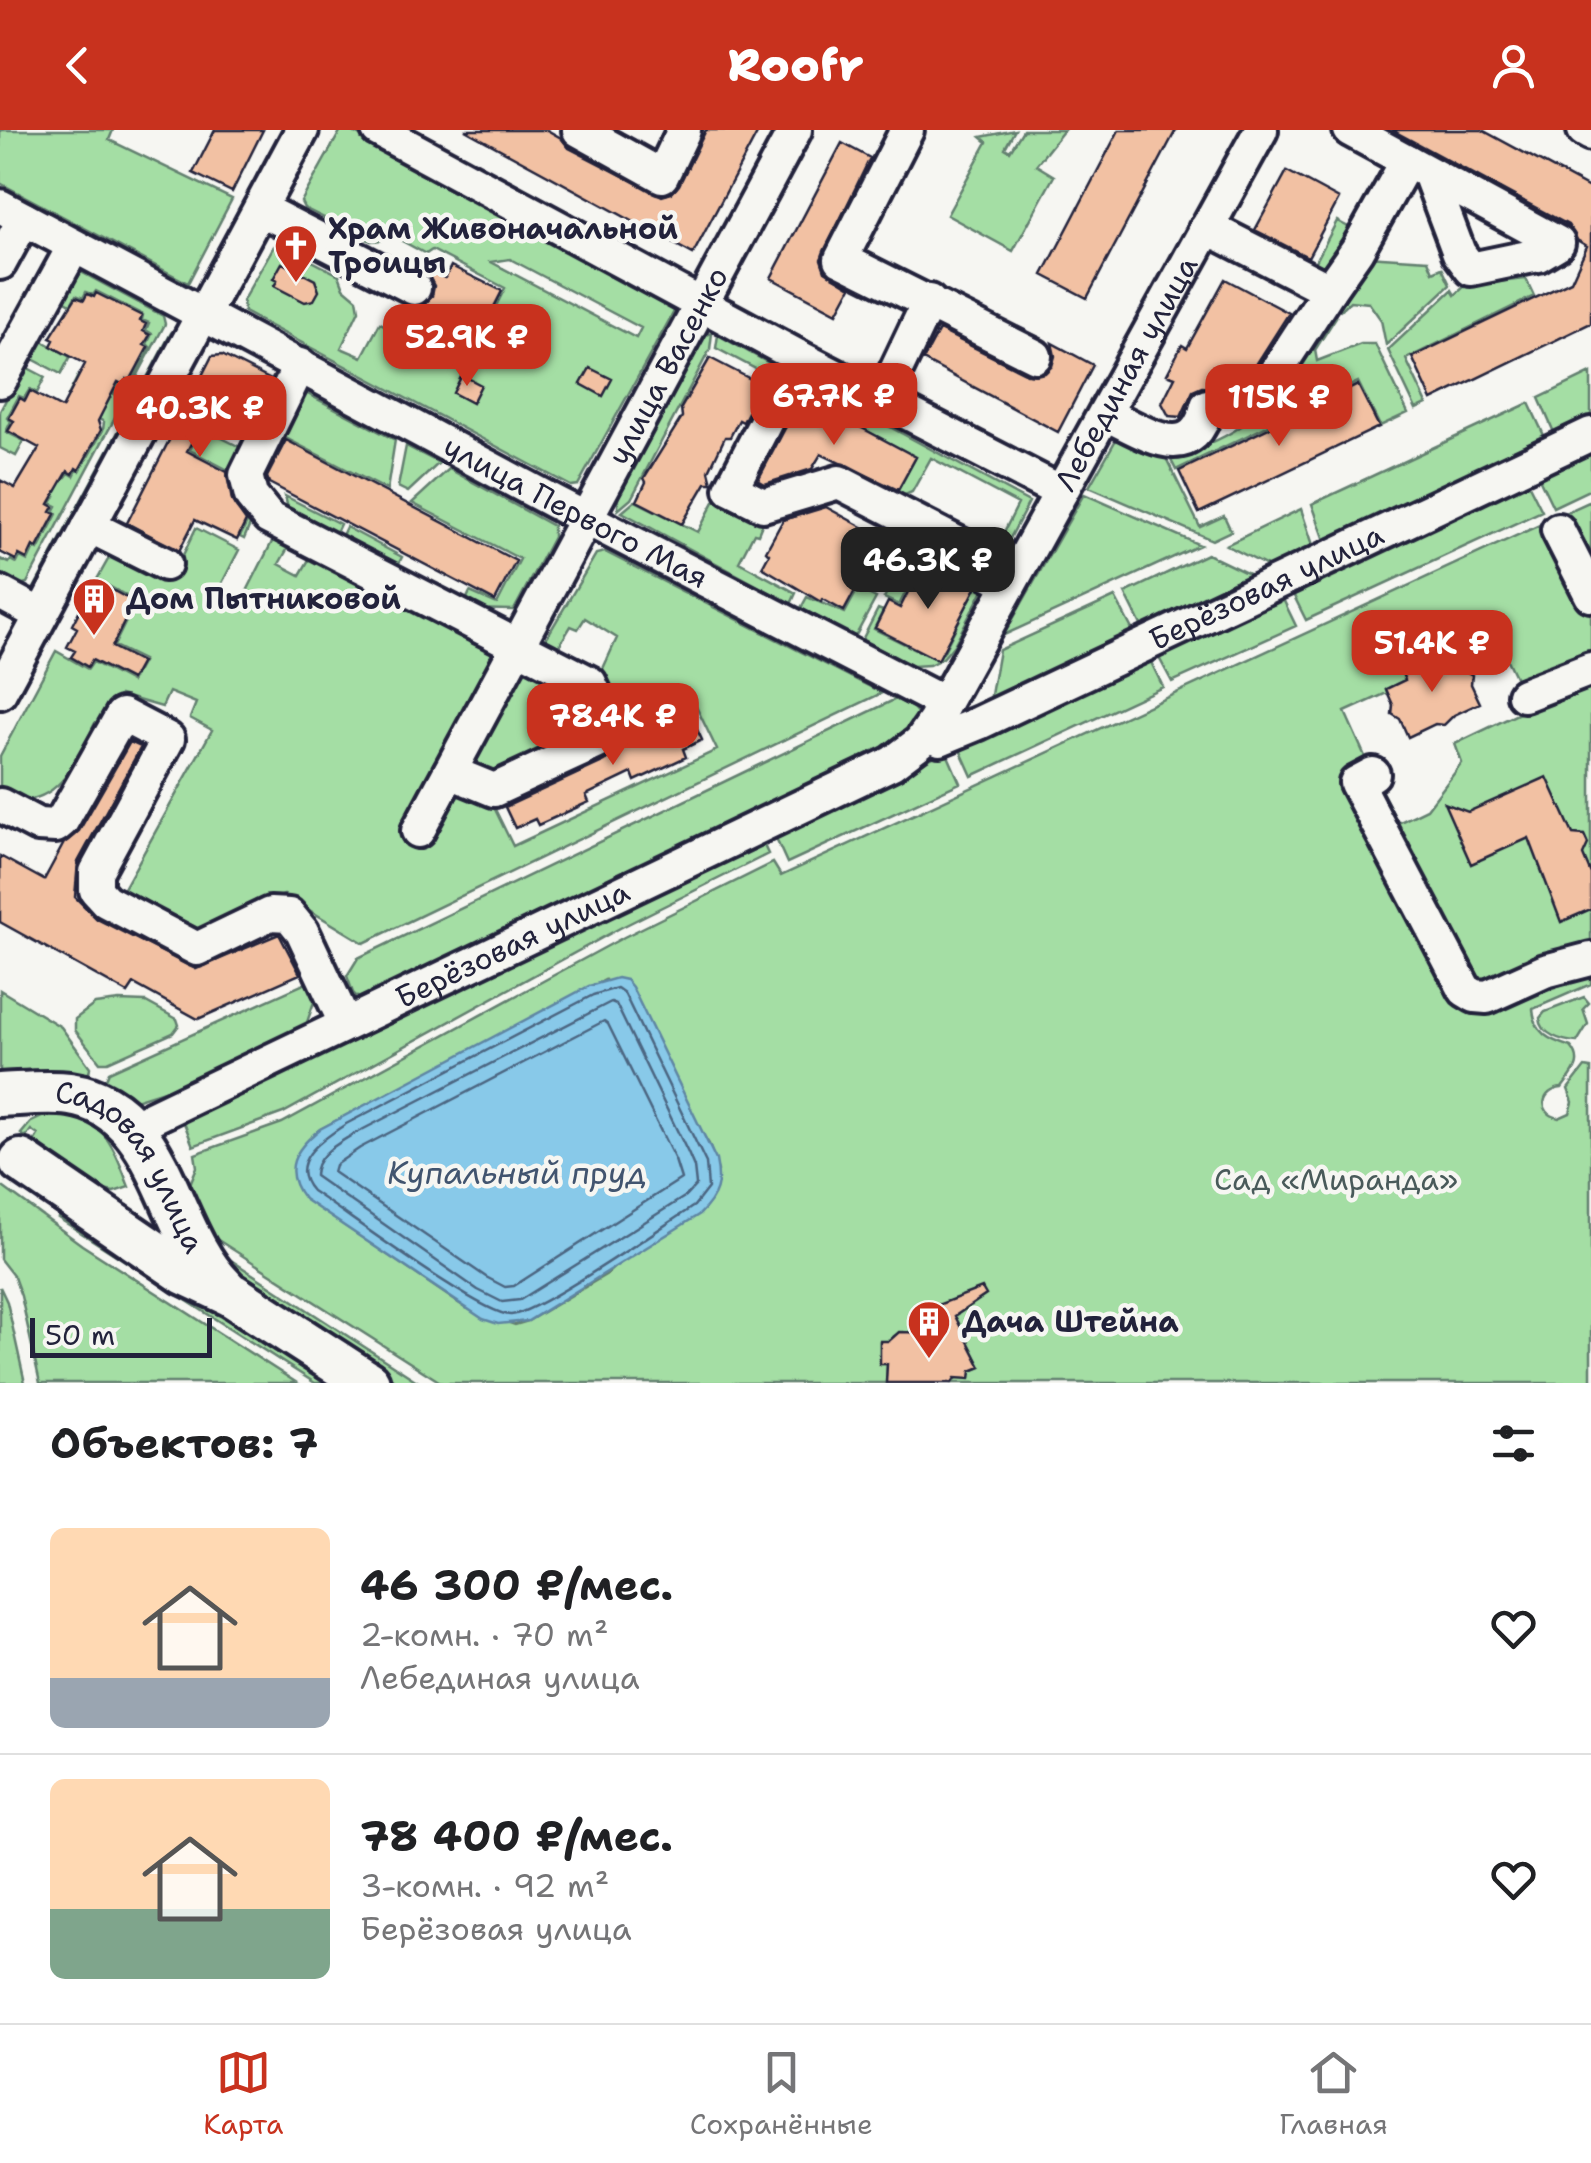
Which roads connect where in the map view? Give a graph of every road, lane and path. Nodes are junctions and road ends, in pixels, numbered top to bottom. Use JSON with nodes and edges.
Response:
{"nodes":[{"id":1,"x":302,"y":130,"type":"edge"},
{"id":2,"x":378,"y":130,"type":"edge"},
{"id":3,"x":579,"y":130,"type":"edge"},
{"id":4,"x":684,"y":130,"type":"edge"},
{"id":5,"x":907,"y":130,"type":"edge"},
{"id":6,"x":1261,"y":130,"type":"edge"},
{"id":7,"x":1350,"y":130,"type":"edge"},
{"id":8,"x":1584,"y":130,"type":"edge"},
{"id":9,"x":785,"y":133,"type":"edge"},
{"id":10,"x":1591,"y":134,"type":"edge"},
{"id":11,"x":260,"y":209,"type":"junction"},
{"id":12,"x":12,"y":213,"type":"edge"},
{"id":13,"x":1205,"y":230,"type":"junction"},
{"id":14,"x":74,"y":246,"type":"junction"},
{"id":15,"x":0,"y":263,"type":"edge"},
{"id":16,"x":414,"y":288,"type":"dead end"},
{"id":17,"x":1329,"y":290,"type":"junction"},
{"id":18,"x":929,"y":301,"type":"junction"},
{"id":19,"x":702,"y":303,"type":"junction"},
{"id":20,"x":204,"y":313,"type":"junction"},
{"id":21,"x":1036,"y":356,"type":"dead end"},
{"id":22,"x":799,"y":357,"type":"junction"},
{"id":23,"x":300,"y":364,"type":"junction"},
{"id":24,"x":0,"y":381,"type":"edge"},
{"id":25,"x":1262,"y":394,"type":"dead end"},
{"id":26,"x":882,"y":400,"type":"junction"},
{"id":27,"x":1206,"y":406,"type":"dead end"},
{"id":28,"x":1104,"y":414,"type":"junction"},
{"id":29,"x":1591,"y":434,"type":"edge"},
{"id":30,"x":1061,"y":492,"type":"junction"},
{"id":31,"x":586,"y":518,"type":"junction"},
{"id":32,"x":89,"y":526,"type":"junction"},
{"id":33,"x":1558,"y":530,"type":"dead end"},
{"id":34,"x":165,"y":564,"type":"dead end"},
{"id":35,"x":1010,"y":584,"type":"junction"},
{"id":36,"x":0,"y":593,"type":"edge"},
{"id":37,"x":1591,"y":596,"type":"edge"},
{"id":38,"x":41,"y":615,"type":"junction"},
{"id":39,"x":515,"y":650,"type":"junction"},
{"id":40,"x":1591,"y":669,"type":"edge"},
{"id":41,"x":0,"y":692,"type":"edge"},
{"id":42,"x":1524,"y":695,"type":"dead end"},
{"id":43,"x":944,"y":703,"type":"junction"},
{"id":44,"x":940,"y":738,"type":"dead end"},
{"id":45,"x":892,"y":763,"type":"joint"},
{"id":46,"x":450,"y":772,"type":"junction"},
{"id":47,"x":1374,"y":774,"type":"dead end"},
{"id":48,"x":0,"y":805,"type":"edge"},
{"id":49,"x":418,"y":831,"type":"dead end"},
{"id":50,"x":1591,"y":959,"type":"edge"},
{"id":51,"x":345,"y":1022,"type":"junction"},
{"id":52,"x":0,"y":1095,"type":"edge"},
{"id":53,"x":132,"y":1126,"type":"junction"},
{"id":54,"x":11,"y":1155,"type":"edge"},
{"id":55,"x":232,"y":1295,"type":"junction"},
{"id":56,"x":368,"y":1383,"type":"edge"}],
"edges":[{"from":1,"to":11,"type":"street"},
{"from":2,"to":19,"type":"street"},
{"from":3,"to":4,"type":"street"},
{"from":5,"to":18,"type":"street"},
{"from":6,"to":13,"type":"street","name":"Лебединая улица"},
{"from":7,"to":17,"type":"street"},
{"from":8,"to":10,"type":"street"},
{"from":9,"to":19,"type":"street","name":"улица Васенко"},
{"from":11,"to":16,"type":"street"},
{"from":11,"to":20,"type":"street"},
{"from":12,"to":14,"type":"street","name":"улица Первого Мая"},
{"from":12,"to":15,"type":"street"},
{"from":13,"to":17,"type":"street"},
{"from":13,"to":28,"type":"street","name":"Лебединая улица"},
{"from":14,"to":20,"type":"street","name":"улица Первого Мая"},
{"from":14,"to":24,"type":"street"},
{"from":17,"to":25,"type":"street"},
{"from":18,"to":21,"type":"street"},
{"from":18,"to":26,"type":"street"},
{"from":19,"to":22,"type":"street"},
{"from":19,"to":31,"type":"street","name":"улица Васенко"},
{"from":20,"to":23,"type":"street","name":"улица Первого Мая"},
{"from":20,"to":32,"type":"street"},
{"from":22,"to":26,"type":"street"},
{"from":22,"to":35,"type":"street"},
{"from":23,"to":31,"type":"street","name":"улица Первого Мая"},
{"from":23,"to":39,"type":"street"},
{"from":26,"to":30,"type":"street"},
{"from":27,"to":28,"type":"street"},
{"from":28,"to":30,"type":"street","name":"Лебединая улица"},
{"from":29,"to":44,"type":"street","name":"Берёзовая улица"},
{"from":30,"to":35,"type":"street","name":"Лебединая улица"},
{"from":31,"to":39,"type":"street","name":"улица Васенко"},
{"from":31,"to":43,"type":"street","name":"улица Первого Мая"},
{"from":32,"to":34,"type":"street"},
{"from":32,"to":38,"type":"street"},
{"from":33,"to":37,"type":"street"},
{"from":35,"to":43,"type":"street","name":"Лебединая улица"},
{"from":36,"to":38,"type":"street"},
{"from":38,"to":41,"type":"street"},
{"from":39,"to":46,"type":"street","name":"улица Васенко"},
{"from":39,"to":46,"type":"street"},
{"from":40,"to":42,"type":"street"},
{"from":43,"to":45,"type":"street","name":"Лебединая улица"},
{"from":45,"to":51,"type":"street","name":"Берёзовая улица"},
{"from":46,"to":49,"type":"street","name":"улица Васенко"},
{"from":47,"to":50,"type":"street"},
{"from":48,"to":51,"type":"street"},
{"from":51,"to":53,"type":"street","name":"Берёзовая улица"},
{"from":52,"to":53,"type":"main road","name":"Садовая улица"},
{"from":53,"to":55,"type":"main road","name":"Садовая улица"},
{"from":54,"to":55,"type":"main road","name":"Садовая улица"},
{"from":55,"to":56,"type":"main road","name":"Садовая улица"}]}
